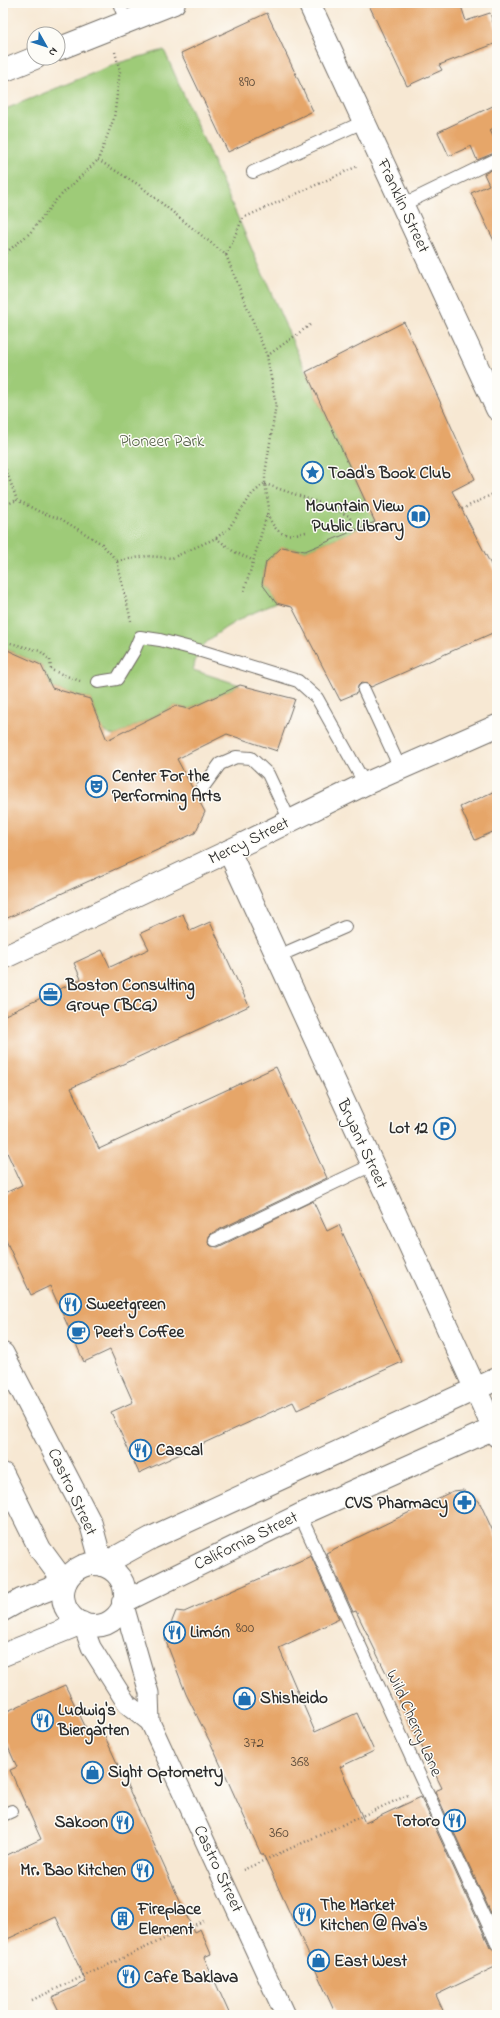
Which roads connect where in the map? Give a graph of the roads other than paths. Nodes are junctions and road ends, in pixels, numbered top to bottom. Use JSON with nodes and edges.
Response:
{"nodes":[{"id":1,"x":174,"y":3,"type":"edge"},
{"id":2,"x":309,"y":3,"type":"edge"},
{"id":3,"x":118,"y":18,"type":"edge"},
{"id":4,"x":66,"y":45,"type":"edge"},
{"id":5,"x":26,"y":62,"type":"edge"},
{"id":6,"x":3,"y":71,"type":"edge"},
{"id":7,"x":363,"y":122,"type":"junction"},
{"id":8,"x":497,"y":159,"type":"edge"},
{"id":9,"x":254,"y":172,"type":"dead end"},
{"id":10,"x":402,"y":205,"type":"junction"},
{"id":11,"x":497,"y":409,"type":"edge"},
{"id":12,"x":98,"y":682,"type":"road end"},
{"id":13,"x":364,"y":690,"type":"dead end"},
{"id":14,"x":497,"y":726,"type":"edge"},
{"id":15,"x":400,"y":768,"type":"junction"},
{"id":16,"x":365,"y":784,"type":"junction"},
{"id":17,"x":200,"y":790,"type":"dead end"},
{"id":18,"x":290,"y":821,"type":"junction"},
{"id":19,"x":229,"y":851,"type":"junction"},
{"id":20,"x":345,"y":927,"type":"dead end"},
{"id":21,"x":276,"y":957,"type":"junction"},
{"id":22,"x":3,"y":958,"type":"edge"},
{"id":23,"x":372,"y":1165,"type":"junction"},
{"id":24,"x":215,"y":1240,"type":"dead end"},
{"id":25,"x":3,"y":1354,"type":"edge"},
{"id":26,"x":497,"y":1380,"type":"edge"},
{"id":27,"x":476,"y":1389,"type":"junction"},
{"id":28,"x":496,"y":1431,"type":"edge"},
{"id":29,"x":3,"y":1474,"type":"edge"},
{"id":30,"x":300,"y":1515,"type":"junction"},
{"id":31,"x":102,"y":1565,"type":"junction"},
{"id":32,"x":65,"y":1583,"type":"junction"},
{"id":33,"x":123,"y":1602,"type":"junction"},
{"id":34,"x":3,"y":1610,"type":"edge"},
{"id":35,"x":82,"y":1623,"type":"junction"},
{"id":36,"x":3,"y":1655,"type":"edge"},
{"id":37,"x":150,"y":1722,"type":"junction"},
{"id":38,"x":497,"y":1944,"type":"edge"},
{"id":39,"x":285,"y":2015,"type":"edge"}],
"edges":[{"from":1,"to":3,"type":"street"},
{"from":2,"to":7,"type":"street","name":"Franklin Street"},
{"from":3,"to":4,"type":"street"},
{"from":5,"to":6,"type":"street"},
{"from":7,"to":9,"type":"lane"},
{"from":7,"to":10,"type":"street","name":"Franklin Street"},
{"from":8,"to":10,"type":"lane"},
{"from":10,"to":11,"type":"street","name":"Franklin Street"},
{"from":12,"to":16,"type":"lane"},
{"from":13,"to":15,"type":"lane"},
{"from":14,"to":15,"type":"street","name":"Mercy Street"},
{"from":15,"to":16,"type":"street","name":"Mercy Street"},
{"from":16,"to":18,"type":"street","name":"Mercy Street"},
{"from":17,"to":18,"type":"lane"},
{"from":18,"to":19,"type":"street","name":"Mercy Street"},
{"from":19,"to":21,"type":"street","name":"Bryant Street"},
{"from":19,"to":22,"type":"street","name":"Mercy Street"},
{"from":20,"to":21,"type":"lane"},
{"from":21,"to":23,"type":"street","name":"Bryant Street"},
{"from":23,"to":24,"type":"lane"},
{"from":23,"to":27,"type":"street","name":"Bryant Street"},
{"from":25,"to":31,"type":"street","name":"Castro Street"},
{"from":26,"to":27,"type":"street"},
{"from":27,"to":28,"type":"street","name":"Bryant Street"},
{"from":27,"to":31,"type":"street"},
{"from":28,"to":30,"type":"street","name":"California Street"},
{"from":29,"to":32,"type":"street"},
{"from":30,"to":33,"type":"street","name":"California Street"},
{"from":30,"to":38,"type":"lane","name":"Wild Cherry Lane"},
{"from":31,"to":32,"type":"street"},
{"from":31,"to":33,"type":"street","name":"Castro Street"},
{"from":32,"to":34,"type":"street"},
{"from":32,"to":35,"type":"street","name":"Castro Street"},
{"from":33,"to":35,"type":"street","name":"California Street"},
{"from":33,"to":37,"type":"street","name":"Castro Street"},
{"from":35,"to":36,"type":"street","name":"California Street"},
{"from":35,"to":37,"type":"street","name":"Castro Street"},
{"from":37,"to":39,"type":"street","name":"Castro Street"}]}
